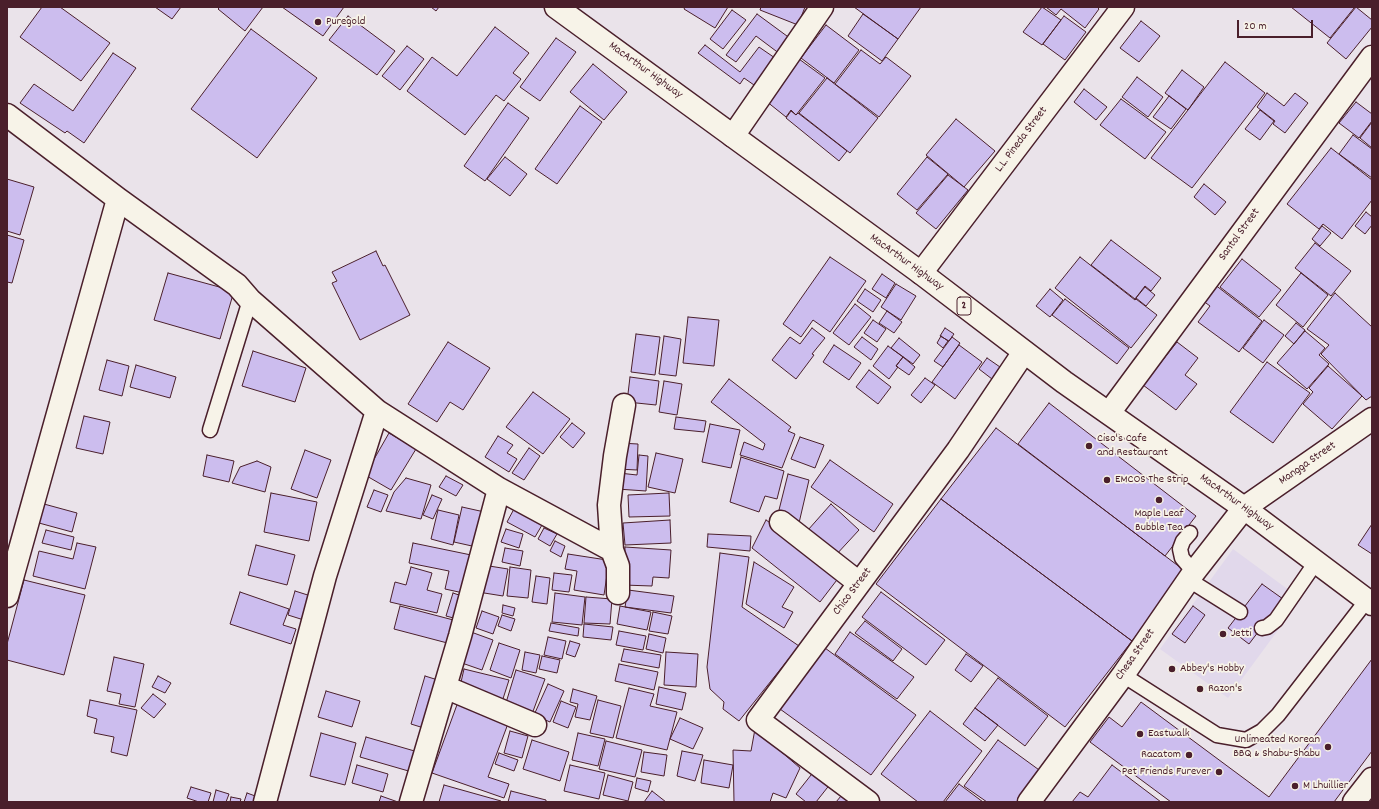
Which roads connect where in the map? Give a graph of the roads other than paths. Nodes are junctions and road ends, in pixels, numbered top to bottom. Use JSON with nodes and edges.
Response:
{"nodes":[{"id":1,"x":556,"y":7,"type":"edge"},
{"id":2,"x":822,"y":7,"type":"edge"},
{"id":3,"x":1123,"y":7,"type":"edge"},
{"id":4,"x":1372,"y":57,"type":"edge"},
{"id":5,"x":7,"y":115,"type":"edge"},
{"id":6,"x":733,"y":136,"type":"junction"},
{"id":7,"x":118,"y":199,"type":"junction"},
{"id":8,"x":921,"y":273,"type":"junction"},
{"id":9,"x":250,"y":300,"type":"junction"},
{"id":10,"x":1024,"y":352,"type":"junction"},
{"id":11,"x":624,"y":405,"type":"dead end"},
{"id":12,"x":377,"y":411,"type":"junction"},
{"id":13,"x":1109,"y":413,"type":"junction"},
{"id":14,"x":1372,"y":419,"type":"edge"},
{"id":15,"x":210,"y":430,"type":"dead end"},
{"id":16,"x":499,"y":489,"type":"junction"},
{"id":17,"x":1244,"y":508,"type":"junction"},
{"id":18,"x":781,"y":522,"type":"dead end"},
{"id":19,"x":1190,"y":533,"type":"dead end"},
{"id":20,"x":612,"y":550,"type":"junction"},
{"id":21,"x":1316,"y":562,"type":"junction"},
{"id":22,"x":1192,"y":576,"type":"junction"},
{"id":23,"x":859,"y":584,"type":"junction"},
{"id":24,"x":618,"y":593,"type":"dead end"},
{"id":25,"x":7,"y":596,"type":"edge"},
{"id":26,"x":1369,"y":602,"type":"edge"},
{"id":27,"x":1240,"y":612,"type":"dead end"},
{"id":28,"x":1262,"y":628,"type":"dead end"},
{"id":29,"x":1123,"y":675,"type":"junction"},
{"id":30,"x":444,"y":687,"type":"junction"},
{"id":31,"x":535,"y":725,"type":"dead end"},
{"id":32,"x":1372,"y":779,"type":"edge"},
{"id":33,"x":265,"y":802,"type":"edge"},
{"id":34,"x":411,"y":802,"type":"edge"},
{"id":35,"x":868,"y":802,"type":"edge"},
{"id":36,"x":1029,"y":802,"type":"edge"},
{"id":37,"x":1354,"y":802,"type":"edge"}],
"edges":[{"from":1,"to":6,"type":"main road","name":"MacArthur Highway","number":"2"},
{"from":2,"to":6,"type":"main road"},
{"from":3,"to":8,"type":"main road","name":"L.L. Pineda Street"},
{"from":4,"to":13,"type":"main road","name":"Santol Street"},
{"from":5,"to":7,"type":"main road"},
{"from":6,"to":8,"type":"main road","name":"MacArthur Highway","number":"2"},
{"from":7,"to":9,"type":"main road"},
{"from":7,"to":25,"type":"main road"},
{"from":8,"to":10,"type":"main road","name":"MacArthur Highway","number":"2"},
{"from":9,"to":12,"type":"main road"},
{"from":9,"to":15,"type":"lane"},
{"from":10,"to":13,"type":"main road","name":"MacArthur Highway","number":"2"},
{"from":10,"to":23,"type":"main road","name":"Chico Street"},
{"from":11,"to":20,"type":"main road"},
{"from":12,"to":16,"type":"main road"},
{"from":12,"to":33,"type":"main road"},
{"from":13,"to":17,"type":"main road","name":"MacArthur Highway","number":"2"},
{"from":14,"to":17,"type":"main road","name":"Mangga Street"},
{"from":16,"to":20,"type":"main road"},
{"from":16,"to":30,"type":"main road"},
{"from":17,"to":21,"type":"main road","name":"MacArthur Highway","number":"2"},
{"from":17,"to":22,"type":"main road","name":"Chesa Street"},
{"from":18,"to":23,"type":"main road"},
{"from":19,"to":22,"type":"lane"},
{"from":20,"to":24,"type":"main road"},
{"from":21,"to":26,"type":"main road","name":"MacArthur Highway","number":"2"},
{"from":21,"to":28,"type":"lane"},
{"from":22,"to":27,"type":"lane"},
{"from":22,"to":29,"type":"main road","name":"Chesa Street"},
{"from":23,"to":35,"type":"main road","name":"Chico Street"},
{"from":26,"to":29,"type":"lane"},
{"from":29,"to":36,"type":"main road","name":"Chesa Street"},
{"from":30,"to":31,"type":"main road"},
{"from":30,"to":34,"type":"main road"},
{"from":32,"to":37,"type":"main road"}]}
